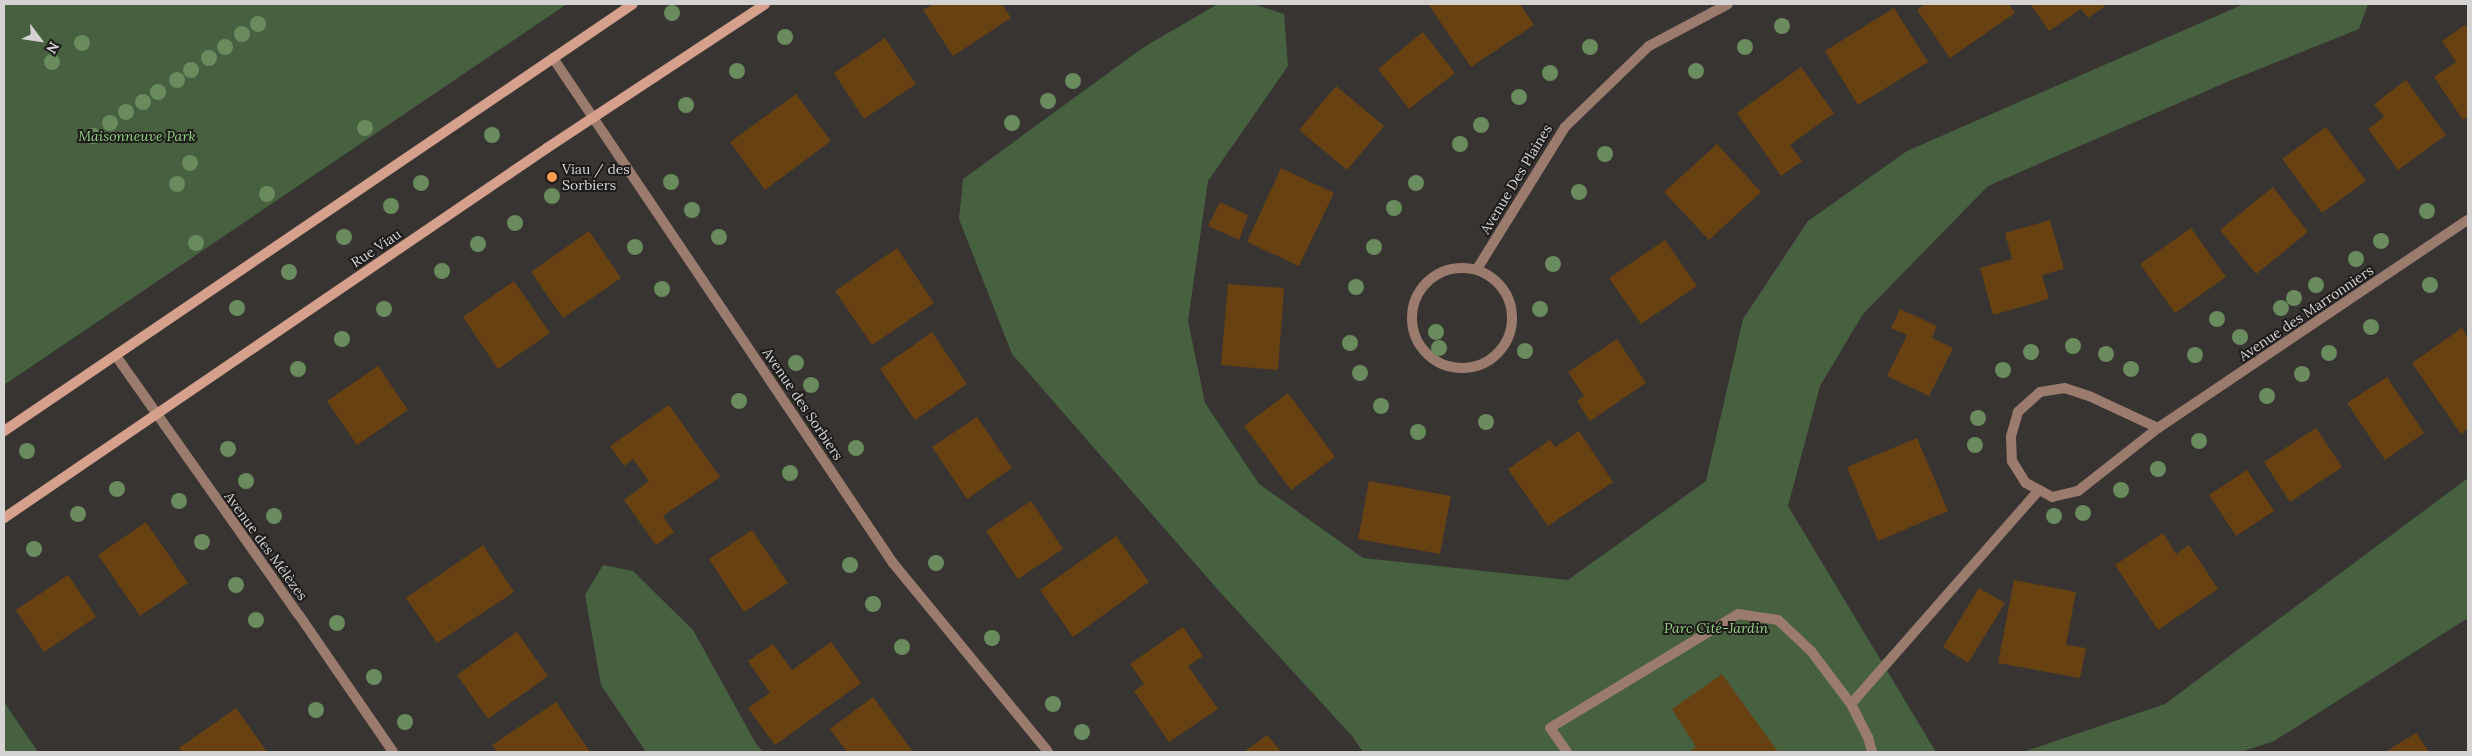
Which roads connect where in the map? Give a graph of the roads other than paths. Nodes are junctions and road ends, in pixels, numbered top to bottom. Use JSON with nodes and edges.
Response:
{"nodes":[{"id":1,"x":633,"y":4,"type":"edge"},
{"id":2,"x":765,"y":4,"type":"edge"},
{"id":3,"x":1728,"y":4,"type":"edge"},
{"id":4,"x":553,"y":58,"type":"junction"},
{"id":5,"x":593,"y":118,"type":"junction"},
{"id":6,"x":2468,"y":220,"type":"edge"},
{"id":7,"x":1477,"y":269,"type":"junction"},
{"id":8,"x":116,"y":356,"type":"junction"},
{"id":9,"x":157,"y":414,"type":"junction"},
{"id":10,"x":2158,"y":428,"type":"junction"},
{"id":11,"x":4,"y":431,"type":"edge"},
{"id":12,"x":2039,"y":490,"type":"junction"},
{"id":13,"x":4,"y":518,"type":"edge"},
{"id":14,"x":1852,"y":704,"type":"junction"},
{"id":15,"x":393,"y":752,"type":"edge"},
{"id":16,"x":1048,"y":752,"type":"edge"},
{"id":17,"x":1567,"y":752,"type":"edge"},
{"id":18,"x":1872,"y":752,"type":"edge"}],
"edges":[{"from":1,"to":4,"type":"main road"},
{"from":2,"to":5,"type":"main road","name":"Rue Viau"},
{"from":3,"to":7,"type":"street","name":"Avenue Des Plaines"},
{"from":4,"to":5,"type":"street","name":"Avenue des Sorbiers"},
{"from":4,"to":8,"type":"main road"},
{"from":5,"to":9,"type":"main road","name":"Rue Viau"},
{"from":5,"to":16,"type":"street","name":"Avenue des Sorbiers"},
{"from":6,"to":10,"type":"street","name":"Avenue des Marronniers"},
{"from":7,"to":7,"type":"street"},
{"from":8,"to":9,"type":"street","name":"Avenue des Mélèzes"},
{"from":8,"to":11,"type":"main road"},
{"from":9,"to":13,"type":"main road","name":"Rue Viau"},
{"from":9,"to":15,"type":"street","name":"Avenue des Mélèzes"},
{"from":10,"to":12,"type":"street","name":"Avenue des Marronniers"},
{"from":10,"to":12,"type":"street","name":"Avenue des Marronniers"},
{"from":12,"to":14,"type":"street"},
{"from":14,"to":17,"type":"street"},
{"from":14,"to":18,"type":"street"}]}
